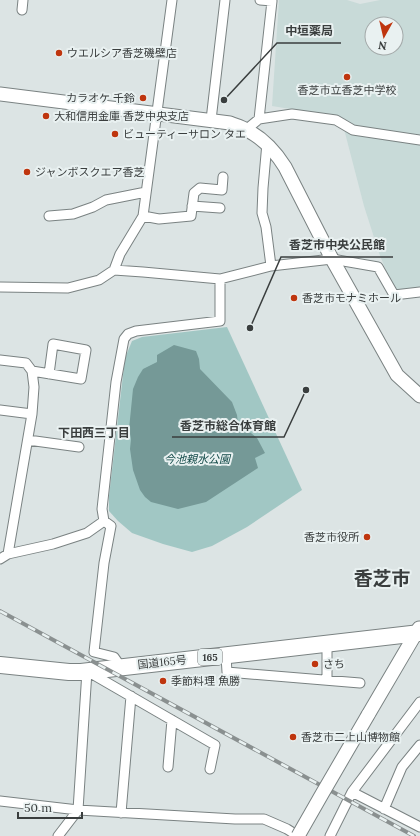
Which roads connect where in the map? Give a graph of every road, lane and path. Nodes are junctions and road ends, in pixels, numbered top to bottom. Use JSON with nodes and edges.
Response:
{"nodes":[{"id":1,"x":172,"y":0,"type":"edge"},
{"id":2,"x":225,"y":0,"type":"edge"},
{"id":3,"x":260,"y":0,"type":"edge"},
{"id":4,"x":272,"y":1,"type":"edge"},
{"id":5,"x":0,"y":94,"type":"edge"},
{"id":6,"x":157,"y":114,"type":"junction"},
{"id":7,"x":259,"y":119,"type":"junction"},
{"id":8,"x":211,"y":120,"type":"junction"},
{"id":9,"x":247,"y":129,"type":"junction"},
{"id":10,"x":420,"y":140,"type":"edge"},
{"id":11,"x":267,"y":143,"type":"junction"},
{"id":12,"x":223,"y":177,"type":"dead end"},
{"id":13,"x":146,"y":192,"type":"junction"},
{"id":14,"x":192,"y":206,"type":"junction"},
{"id":15,"x":220,"y":208,"type":"dead end"},
{"id":16,"x":49,"y":216,"type":"dead end"},
{"id":17,"x":143,"y":216,"type":"junction"},
{"id":18,"x":332,"y":259,"type":"junction"},
{"id":19,"x":271,"y":266,"type":"junction"},
{"id":20,"x":114,"y":270,"type":"junction"},
{"id":21,"x":220,"y":279,"type":"junction"},
{"id":22,"x":0,"y":287,"type":"edge"},
{"id":23,"x":420,"y":292,"type":"edge"},
{"id":24,"x":0,"y":360,"type":"edge"},
{"id":25,"x":32,"y":371,"type":"junction"},
{"id":26,"x":49,"y":374,"type":"junction"},
{"id":27,"x":420,"y":396,"type":"edge"},
{"id":28,"x":0,"y":410,"type":"edge"},
{"id":29,"x":32,"y":414,"type":"junction"},
{"id":30,"x":28,"y":440,"type":"junction"},
{"id":31,"x":79,"y":447,"type":"dead end"},
{"id":32,"x":104,"y":520,"type":"junction"},
{"id":33,"x":4,"y":556,"type":"edge"},
{"id":34,"x":418,"y":631,"type":"edge"},
{"id":35,"x":328,"y":644,"type":"junction"},
{"id":36,"x":226,"y":656,"type":"junction"},
{"id":37,"x":0,"y":665,"type":"edge"},
{"id":38,"x":121,"y":667,"type":"junction"},
{"id":39,"x":88,"y":671,"type":"junction"},
{"id":40,"x":327,"y":680,"type":"junction"},
{"id":41,"x":360,"y":682,"type":"dead end"},
{"id":42,"x":131,"y":696,"type":"junction"},
{"id":43,"x":420,"y":702,"type":"edge"},
{"id":44,"x":172,"y":720,"type":"junction"},
{"id":45,"x":420,"y":745,"type":"edge"},
{"id":46,"x":168,"y":767,"type":"dead end"},
{"id":47,"x":210,"y":769,"type":"dead end"},
{"id":48,"x":352,"y":792,"type":"junction"},
{"id":49,"x":0,"y":802,"type":"edge"},
{"id":50,"x":384,"y":808,"type":"junction"},
{"id":51,"x":78,"y":810,"type":"junction"},
{"id":52,"x":121,"y":813,"type":"junction"},
{"id":53,"x":420,"y":827,"type":"edge"},
{"id":54,"x":290,"y":834,"type":"edge"},
{"id":55,"x":58,"y":836,"type":"edge"},
{"id":56,"x":330,"y":836,"type":"edge"}],
"edges":[{"from":1,"to":6,"type":"street"},
{"from":2,"to":8,"type":"street"},
{"from":3,"to":4,"type":"street"},
{"from":4,"to":7,"type":"street"},
{"from":5,"to":6,"type":"street"},
{"from":6,"to":8,"type":"street"},
{"from":6,"to":13,"type":"street"},
{"from":7,"to":9,"type":"street"},
{"from":7,"to":10,"type":"street"},
{"from":8,"to":9,"type":"street"},
{"from":9,"to":11,"type":"street"},
{"from":11,"to":18,"type":"street"},
{"from":11,"to":19,"type":"street"},
{"from":12,"to":14,"type":"street"},
{"from":13,"to":16,"type":"street"},
{"from":13,"to":17,"type":"street"},
{"from":14,"to":15,"type":"street"},
{"from":14,"to":17,"type":"street"},
{"from":17,"to":20,"type":"street"},
{"from":18,"to":19,"type":"street"},
{"from":18,"to":23,"type":"street"},
{"from":18,"to":27,"type":"street"},
{"from":19,"to":21,"type":"street"},
{"from":20,"to":21,"type":"street"},
{"from":20,"to":22,"type":"street"},
{"from":21,"to":32,"type":"street"},
{"from":24,"to":25,"type":"street"},
{"from":25,"to":26,"type":"street"},
{"from":25,"to":29,"type":"street"},
{"from":26,"to":26,"type":"street"},
{"from":28,"to":29,"type":"street"},
{"from":29,"to":30,"type":"street"},
{"from":30,"to":31,"type":"street"},
{"from":30,"to":33,"type":"street"},
{"from":32,"to":33,"type":"street"},
{"from":32,"to":38,"type":"street"},
{"from":34,"to":35,"type":"highway","name":"国道165号","number":"165"},
{"from":34,"to":54,"type":"street","bridge":true},
{"from":35,"to":36,"type":"highway","name":"国道165号","number":"165"},
{"from":35,"to":40,"type":"street"},
{"from":36,"to":38,"type":"highway","name":"国道165号","number":"165"},
{"from":36,"to":40,"type":"street"},
{"from":37,"to":39,"type":"highway","name":"国道165号","number":"165"},
{"from":38,"to":39,"type":"highway","name":"国道165号","number":"165"},
{"from":39,"to":42,"type":"street"},
{"from":39,"to":51,"type":"street"},
{"from":40,"to":41,"type":"street"},
{"from":42,"to":44,"type":"street"},
{"from":42,"to":52,"type":"street"},
{"from":43,"to":48,"type":"street"},
{"from":44,"to":46,"type":"street"},
{"from":44,"to":47,"type":"street"},
{"from":45,"to":50,"type":"street"},
{"from":48,"to":50,"type":"street"},
{"from":48,"to":56,"type":"street"},
{"from":49,"to":51,"type":"street"},
{"from":50,"to":53,"type":"street"},
{"from":51,"to":52,"type":"street"},
{"from":51,"to":55,"type":"street"},
{"from":52,"to":54,"type":"street"}]}
